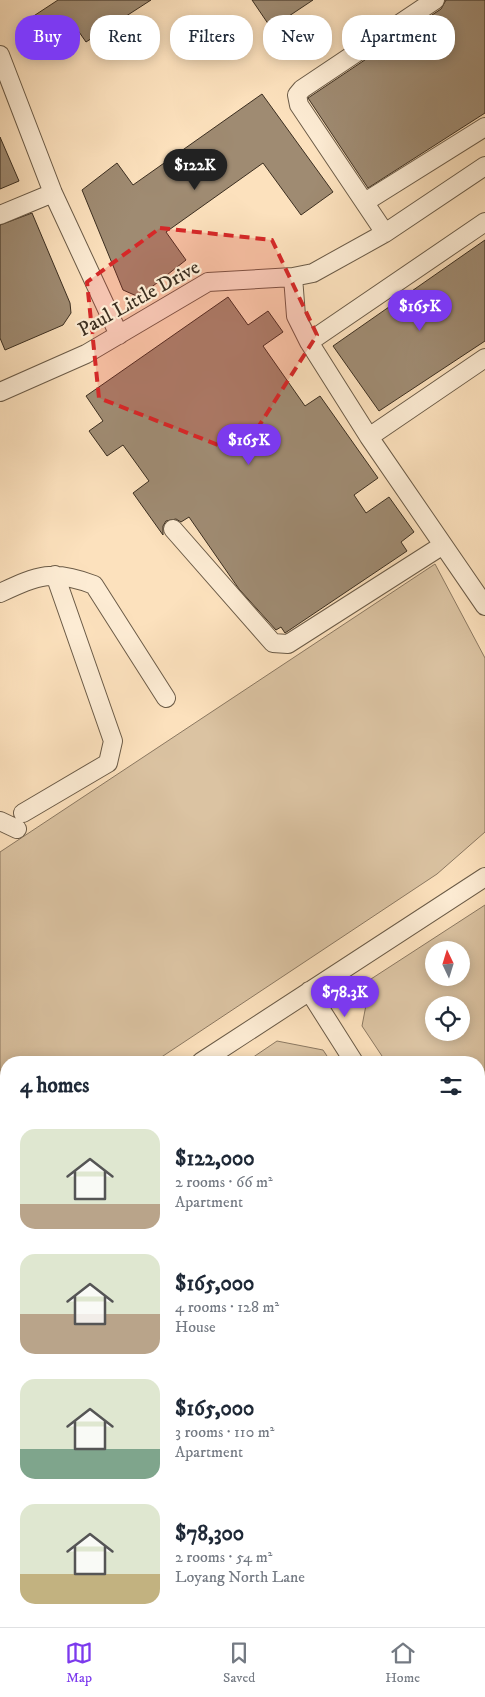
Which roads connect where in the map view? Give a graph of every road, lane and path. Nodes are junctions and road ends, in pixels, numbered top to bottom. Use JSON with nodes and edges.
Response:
{"nodes":[{"id":1,"x":435,"y":0,"type":"edge"},
{"id":2,"x":0,"y":55,"type":"edge"},
{"id":3,"x":485,"y":127,"type":"edge"},
{"id":4,"x":485,"y":166,"type":"edge"},
{"id":5,"x":53,"y":193,"type":"junction"},
{"id":6,"x":365,"y":202,"type":"junction"},
{"id":7,"x":0,"y":215,"type":"edge"},
{"id":8,"x":485,"y":222,"type":"edge"},
{"id":9,"x":385,"y":232,"type":"junction"},
{"id":10,"x":293,"y":277,"type":"junction"},
{"id":11,"x":120,"y":335,"type":"junction"},
{"id":12,"x":309,"y":342,"type":"junction"},
{"id":13,"x":485,"y":358,"type":"edge"},
{"id":14,"x":0,"y":392,"type":"edge"},
{"id":15,"x":370,"y":437,"type":"junction"},
{"id":16,"x":172,"y":529,"type":"dead end"},
{"id":17,"x":443,"y":545,"type":"junction"},
{"id":18,"x":55,"y":575,"type":"junction"},
{"id":19,"x":0,"y":593,"type":"edge"},
{"id":20,"x":485,"y":606,"type":"edge"},
{"id":21,"x":166,"y":698,"type":"dead end"},
{"id":22,"x":0,"y":821,"type":"edge"},
{"id":23,"x":485,"y":877,"type":"edge"},
{"id":24,"x":309,"y":990,"type":"junction"},
{"id":25,"x":210,"y":1056,"type":"edge"},
{"id":26,"x":350,"y":1056,"type":"edge"}],
"edges":[{"from":1,"to":6,"type":"street"},
{"from":2,"to":5,"type":"street"},
{"from":3,"to":6,"type":"street"},
{"from":4,"to":9,"type":"street","name":"Paul Little Drive"},
{"from":5,"to":7,"type":"street"},
{"from":5,"to":11,"type":"street"},
{"from":6,"to":9,"type":"street"},
{"from":8,"to":12,"type":"street"},
{"from":9,"to":10,"type":"street","name":"Paul Little Drive"},
{"from":10,"to":11,"type":"street","name":"Paul Little Drive"},
{"from":10,"to":12,"type":"street"},
{"from":11,"to":14,"type":"street","name":"Paul Little Drive"},
{"from":12,"to":15,"type":"street"},
{"from":13,"to":15,"type":"street"},
{"from":15,"to":17,"type":"street"},
{"from":16,"to":17,"type":"street"},
{"from":17,"to":20,"type":"street"},
{"from":18,"to":19,"type":"street"},
{"from":18,"to":21,"type":"street"},
{"from":18,"to":22,"type":"street"},
{"from":23,"to":24,"type":"street"},
{"from":24,"to":25,"type":"street"},
{"from":24,"to":26,"type":"street"}]}
